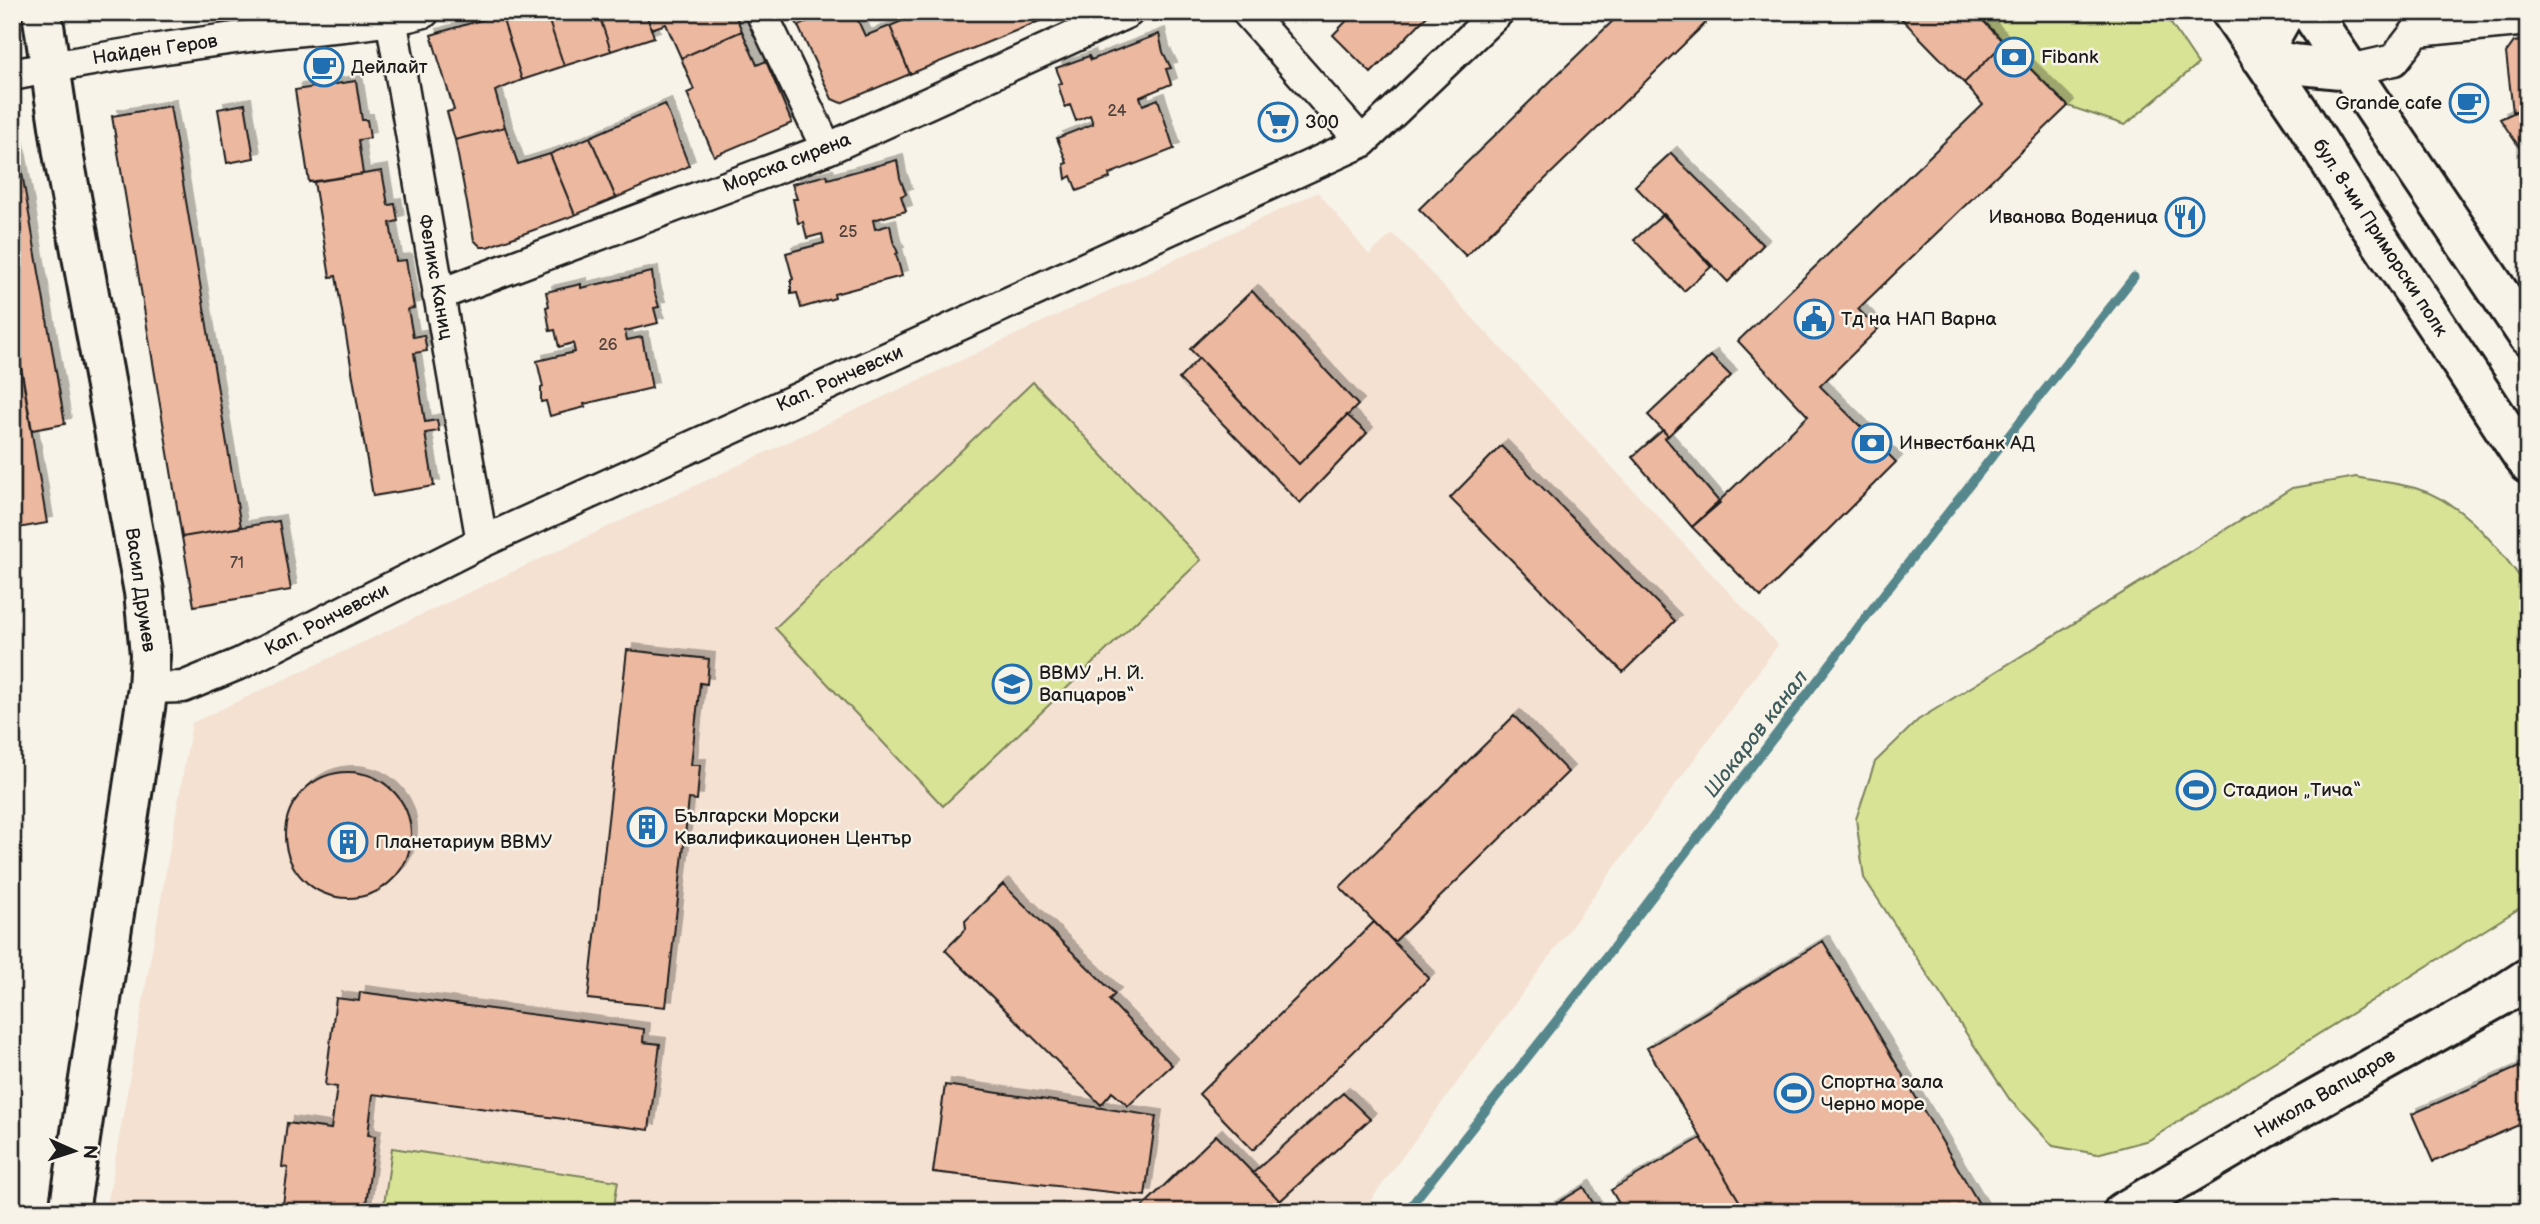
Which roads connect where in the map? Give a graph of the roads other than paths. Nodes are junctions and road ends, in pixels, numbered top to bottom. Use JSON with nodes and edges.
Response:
{"nodes":[{"id":1,"x":42,"y":12,"type":"edge"},
{"id":2,"x":424,"y":12,"type":"edge"},
{"id":3,"x":761,"y":12,"type":"edge"},
{"id":4,"x":1128,"y":12,"type":"edge"},
{"id":5,"x":1247,"y":12,"type":"edge"},
{"id":6,"x":1498,"y":12,"type":"edge"},
{"id":7,"x":2231,"y":12,"type":"edge"},
{"id":8,"x":2285,"y":12,"type":"edge"},
{"id":9,"x":2310,"y":12,"type":"edge"},
{"id":10,"x":391,"y":17,"type":"edge"},
{"id":11,"x":2426,"y":19,"type":"edge"},
{"id":12,"x":2528,"y":20,"type":"edge"},
{"id":13,"x":2260,"y":56,"type":"junction"},
{"id":14,"x":51,"y":67,"type":"junction"},
{"id":15,"x":2350,"y":70,"type":"junction"},
{"id":16,"x":12,"y":75,"type":"edge"},
{"id":17,"x":1362,"y":142,"type":"junction"},
{"id":18,"x":827,"y":149,"type":"junction"},
{"id":19,"x":438,"y":295,"type":"junction"},
{"id":20,"x":2528,"y":335,"type":"edge"},
{"id":21,"x":2528,"y":464,"type":"edge"},
{"id":22,"x":482,"y":542,"type":"junction"},
{"id":23,"x":148,"y":688,"type":"junction"},
{"id":24,"x":2528,"y":978,"type":"edge"},
{"id":25,"x":69,"y":1212,"type":"edge"},
{"id":26,"x":2123,"y":1212,"type":"edge"}],
"edges":[{"from":1,"to":14,"type":"street","name":"Васил Друмев"},
{"from":2,"to":10,"type":"street","name":"Найден Геров"},
{"from":3,"to":18,"type":"street"},
{"from":4,"to":18,"type":"street","name":"Морска сирена"},
{"from":5,"to":17,"type":"street"},
{"from":6,"to":17,"type":"street","name":"Кап. Рончевски"},
{"from":7,"to":13,"type":"street","name":"бул. 8-ми Приморски полк"},
{"from":8,"to":13,"type":"street"},
{"from":9,"to":15,"type":"street"},
{"from":10,"to":14,"type":"street","name":"Найден Геров"},
{"from":10,"to":19,"type":"street","name":"Феликс Каниц"},
{"from":11,"to":12,"type":"street"},
{"from":11,"to":15,"type":"street"},
{"from":13,"to":15,"type":"street"},
{"from":13,"to":21,"type":"street","name":"бул. 8-ми Приморски полк"},
{"from":14,"to":16,"type":"street","name":"Найден Геров"},
{"from":14,"to":23,"type":"street","name":"Васил Друмев"},
{"from":15,"to":20,"type":"street"},
{"from":17,"to":22,"type":"street","name":"Кап. Рончевски"},
{"from":18,"to":19,"type":"street","name":"Морска сирена"},
{"from":19,"to":22,"type":"street","name":"Феликс Каниц"},
{"from":22,"to":23,"type":"street","name":"Кап. Рончевски"},
{"from":23,"to":25,"type":"street","name":"Васил Друмев"},
{"from":24,"to":26,"type":"street","name":"Никола Вапцаров"}]}
